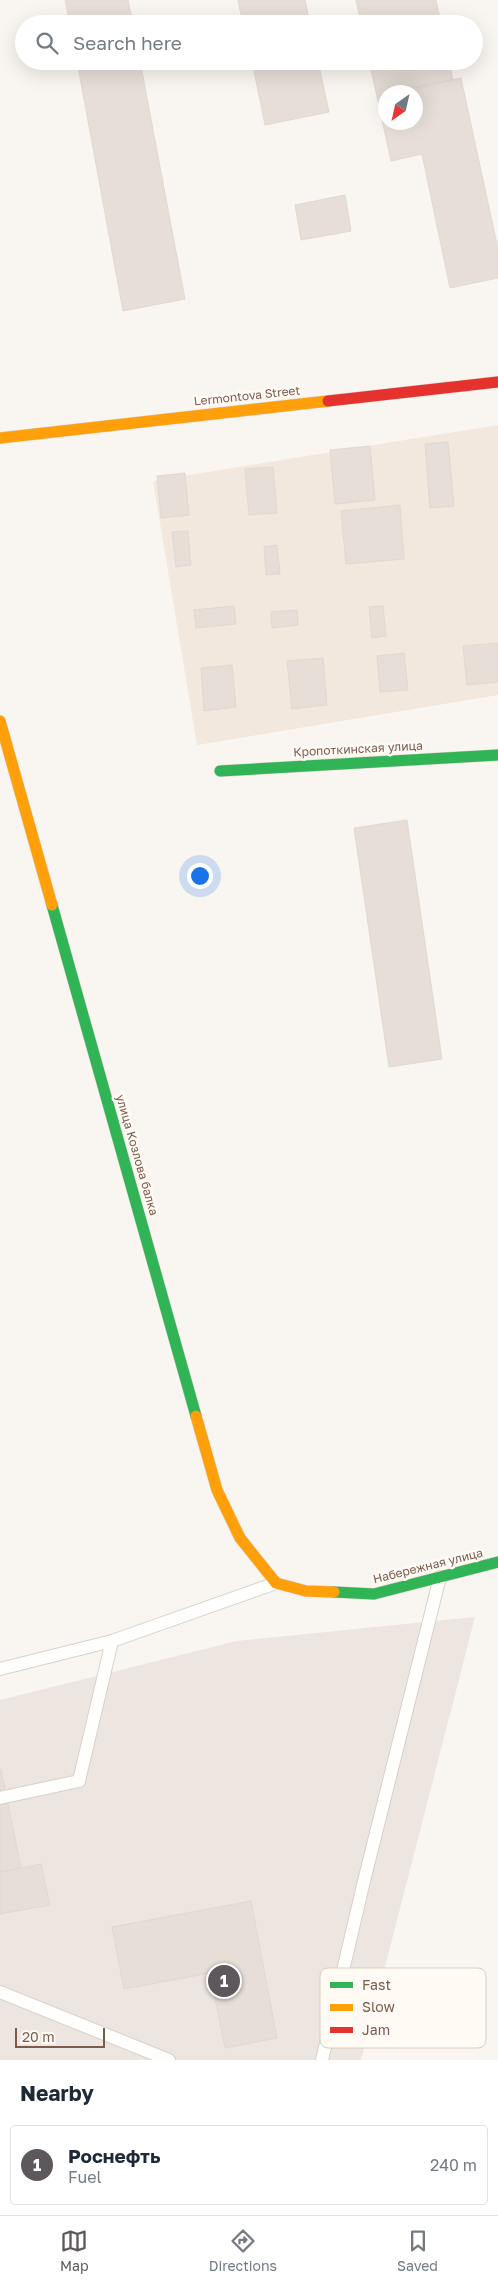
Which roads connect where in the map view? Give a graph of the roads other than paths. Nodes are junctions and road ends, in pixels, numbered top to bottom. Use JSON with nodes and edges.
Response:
{"nodes":[{"id":1,"x":498,"y":382,"type":"edge"},
{"id":2,"x":0,"y":438,"type":"edge"},
{"id":3,"x":0,"y":721,"type":"edge"},
{"id":4,"x":498,"y":755,"type":"edge"},
{"id":5,"x":220,"y":771,"type":"dead end"},
{"id":6,"x":498,"y":1562,"type":"edge"},
{"id":7,"x":440,"y":1577,"type":"junction"},
{"id":8,"x":276,"y":1583,"type":"junction"},
{"id":9,"x":112,"y":1641,"type":"junction"},
{"id":10,"x":0,"y":1670,"type":"edge"},
{"id":11,"x":0,"y":1798,"type":"edge"},
{"id":12,"x":344,"y":1968,"type":"edge"},
{"id":13,"x":0,"y":1992,"type":"edge"},
{"id":14,"x":169,"y":2060,"type":"edge"}],
"edges":[{"from":1,"to":2,"type":"main road","name":"Lermontova Street"},
{"from":3,"to":8,"type":"main road","name":"улица Козлова балка"},
{"from":4,"to":5,"type":"main road","name":"Кропоткинская улица"},
{"from":6,"to":7,"type":"main road","name":"Набережная улица"},
{"from":7,"to":8,"type":"main road","name":"Набережная улица"},
{"from":7,"to":12,"type":"lane"},
{"from":8,"to":9,"type":"lane"},
{"from":9,"to":10,"type":"lane"},
{"from":9,"to":11,"type":"lane"},
{"from":13,"to":14,"type":"lane"}]}
